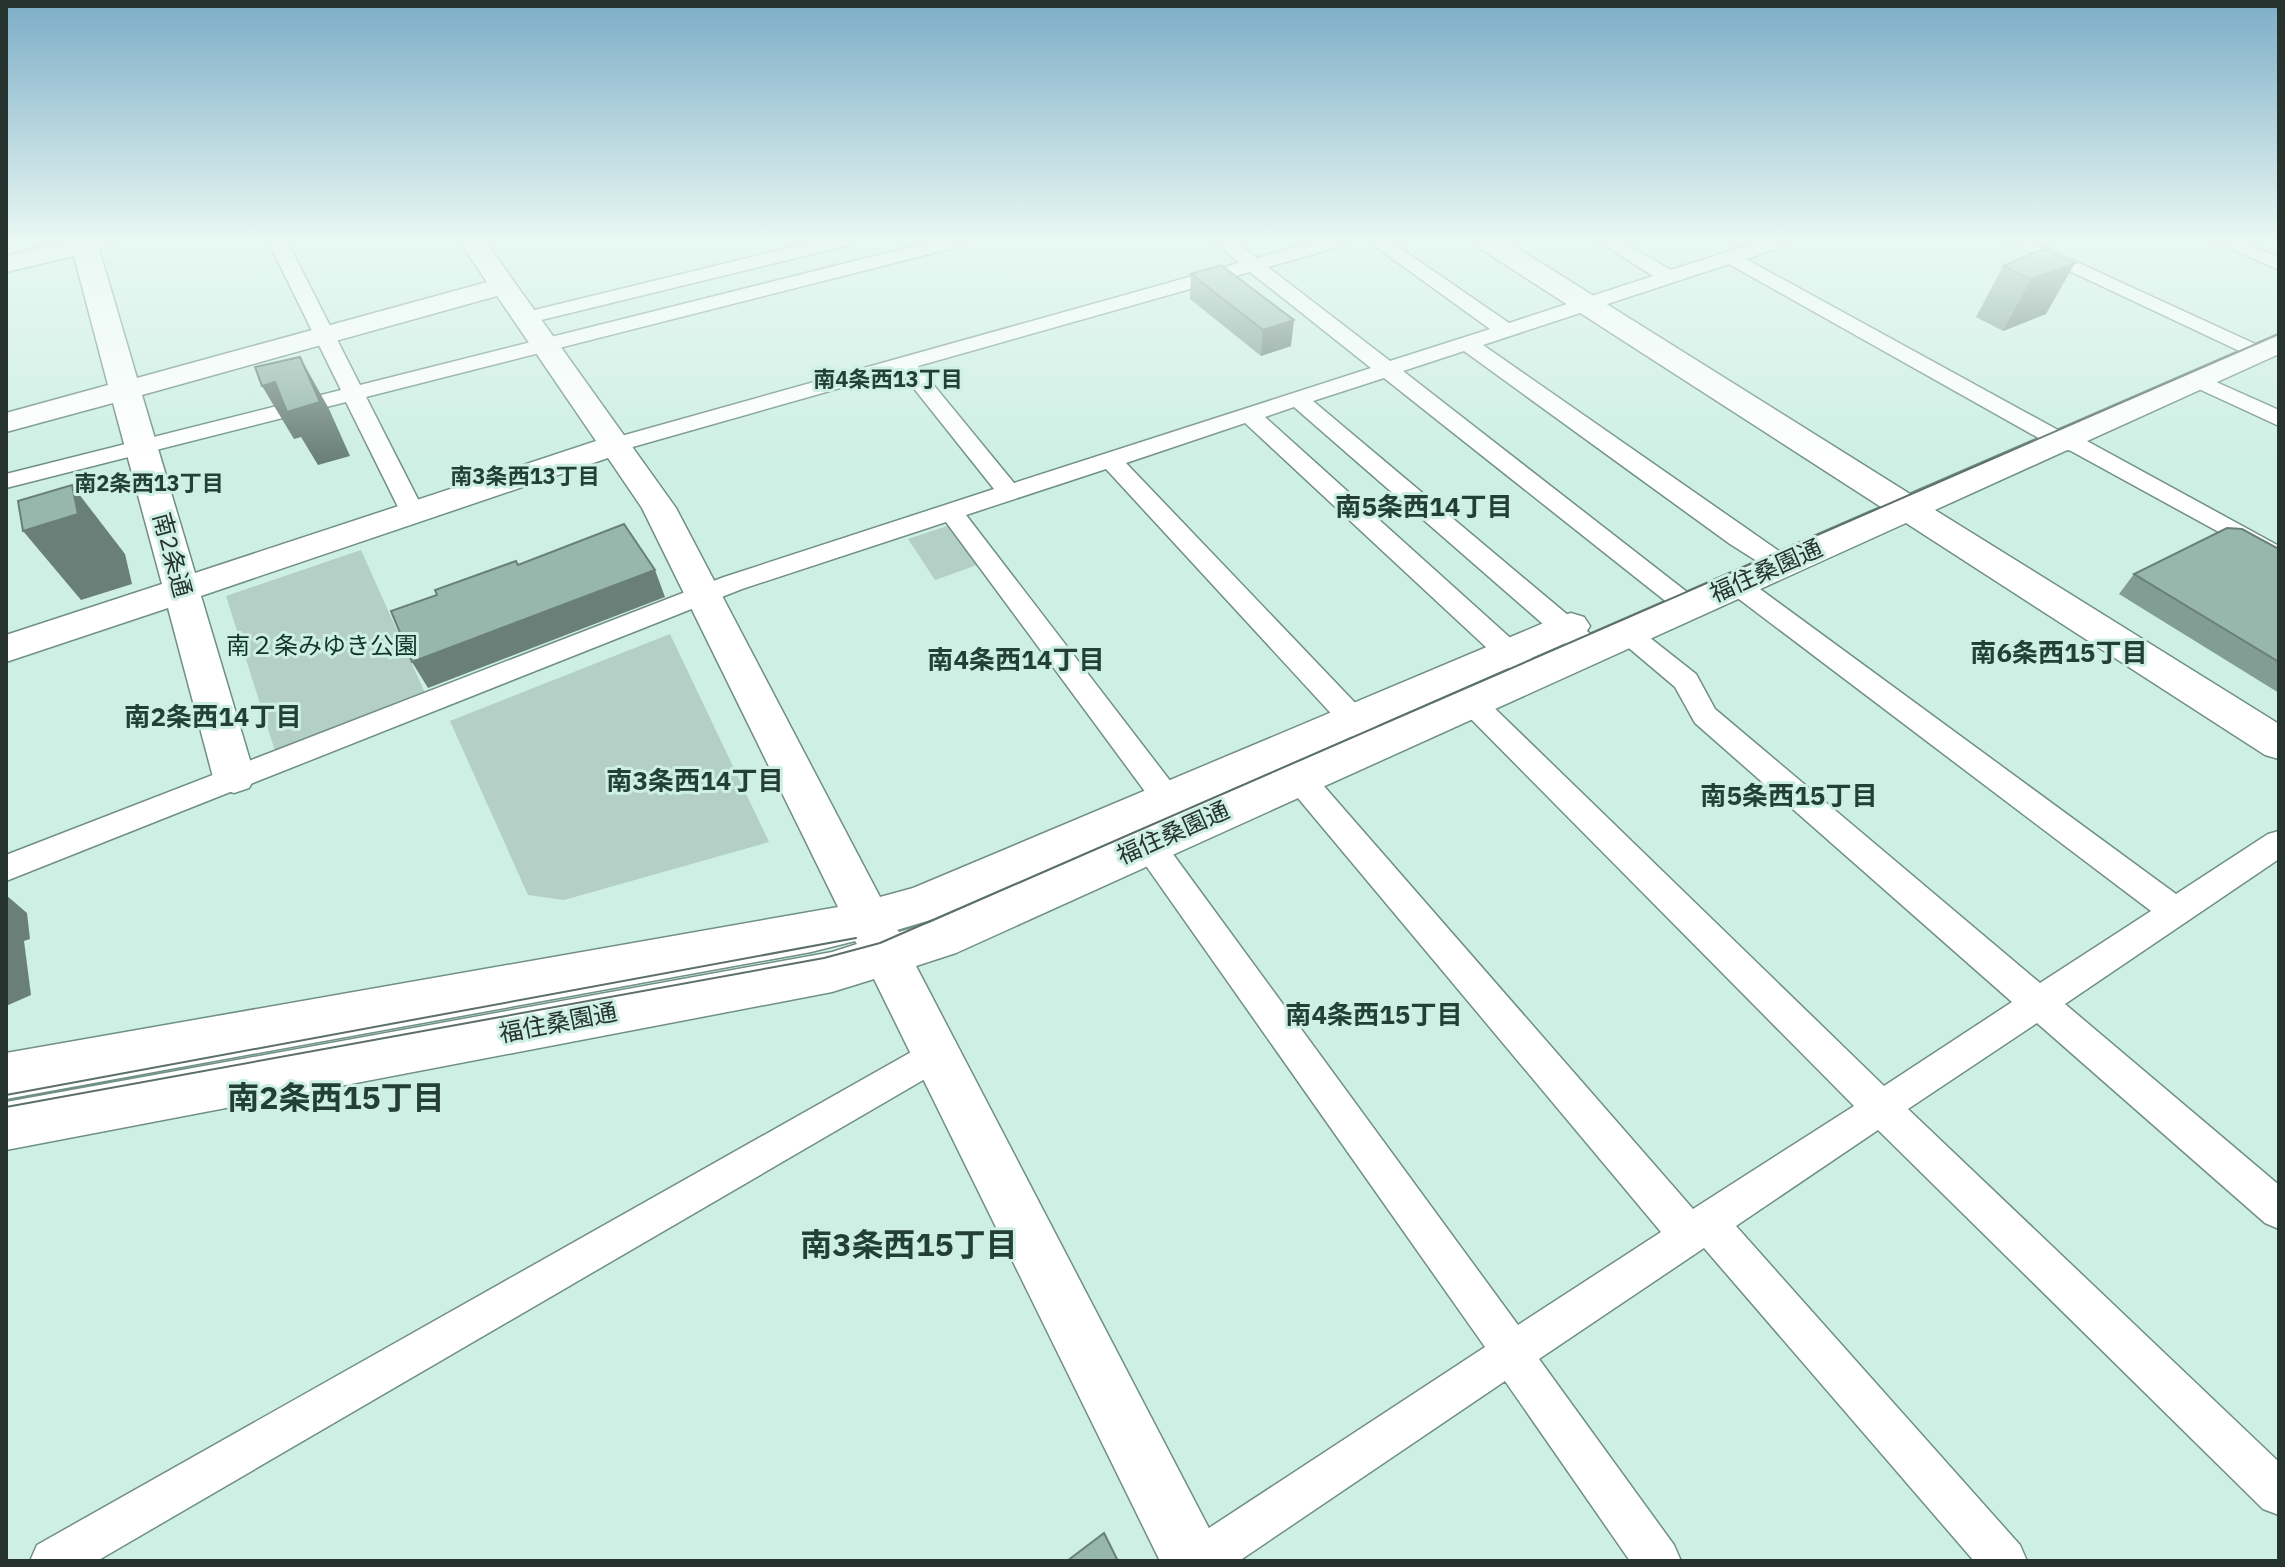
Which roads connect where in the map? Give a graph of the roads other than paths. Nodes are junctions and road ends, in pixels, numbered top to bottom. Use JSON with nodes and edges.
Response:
{"nodes":[{"id":1,"x":107,"y":314,"type":"edge"},
{"id":2,"x":314,"y":314,"type":"edge"},
{"id":3,"x":401,"y":314,"type":"edge"},
{"id":4,"x":523,"y":314,"type":"edge"},
{"id":5,"x":590,"y":314,"type":"edge"},
{"id":6,"x":614,"y":314,"type":"edge"},
{"id":7,"x":1079,"y":314,"type":"edge"},
{"id":8,"x":1317,"y":314,"type":"edge"},
{"id":9,"x":1482,"y":314,"type":"edge"},
{"id":10,"x":1555,"y":314,"type":"edge"},
{"id":11,"x":1603,"y":314,"type":"edge"},
{"id":12,"x":1833,"y":314,"type":"edge"},
{"id":13,"x":2199,"y":314,"type":"edge"},
{"id":14,"x":1505,"y":330,"type":"junction"},
{"id":15,"x":535,"y":331,"type":"junction"},
{"id":16,"x":325,"y":335,"type":"junction"},
{"id":17,"x":2262,"y":339,"type":"edge"},
{"id":18,"x":1466,"y":343,"type":"junction"},
{"id":19,"x":904,"y":363,"type":"junction"},
{"id":20,"x":1386,"y":369,"type":"junction"},
{"id":21,"x":2196,"y":379,"type":"junction"},
{"id":22,"x":126,"y":390,"type":"junction"},
{"id":23,"x":353,"y":393,"type":"junction"},
{"id":24,"x":1296,"y":398,"type":"junction"},
{"id":25,"x":1248,"y":414,"type":"junction"},
{"id":26,"x":2279,"y":419,"type":"edge"},
{"id":27,"x":6,"y":423,"type":"edge"},
{"id":28,"x":2047,"y":432,"type":"junction"},
{"id":29,"x":615,"y":445,"type":"junction"},
{"id":30,"x":142,"y":446,"type":"junction"},
{"id":31,"x":1109,"y":459,"type":"junction"},
{"id":32,"x":6,"y":481,"type":"edge"},
{"id":33,"x":1009,"y":492,"type":"junction"},
{"id":34,"x":1895,"y":500,"type":"junction"},
{"id":35,"x":950,"y":511,"type":"junction"},
{"id":36,"x":413,"y":513,"type":"junction"},
{"id":37,"x":1767,"y":555,"type":"junction"},
{"id":38,"x":2279,"y":557,"type":"edge"},
{"id":39,"x":1736,"y":584,"type":"junction"},
{"id":40,"x":182,"y":590,"type":"junction"},
{"id":41,"x":703,"y":594,"type":"junction"},
{"id":42,"x":1675,"y":596,"type":"junction"},
{"id":43,"x":1594,"y":636,"type":"junction"},
{"id":44,"x":6,"y":649,"type":"edge"},
{"id":45,"x":1521,"y":663,"type":"junction"},
{"id":46,"x":1470,"y":701,"type":"junction"},
{"id":47,"x":1364,"y":731,"type":"junction"},
{"id":48,"x":2279,"y":744,"type":"edge"},
{"id":49,"x":234,"y":777,"type":"junction"},
{"id":50,"x":1298,"y":777,"type":"junction"},
{"id":51,"x":1178,"y":813,"type":"junction"},
{"id":52,"x":2279,"y":843,"type":"edge"},
{"id":53,"x":1148,"y":844,"type":"junction"},
{"id":54,"x":6,"y":868,"type":"edge"},
{"id":55,"x":2176,"y":912,"type":"junction"},
{"id":56,"x":877,"y":938,"type":"junction"},
{"id":57,"x":2037,"y":1004,"type":"junction"},
{"id":58,"x":936,"y":1054,"type":"junction"},
{"id":59,"x":6,"y":1076,"type":"edge"},
{"id":60,"x":1881,"y":1108,"type":"junction"},
{"id":61,"x":6,"y":1126,"type":"edge"},
{"id":62,"x":2279,"y":1210,"type":"edge"},
{"id":63,"x":1698,"y":1229,"type":"junction"},
{"id":64,"x":1512,"y":1353,"type":"junction"},
{"id":65,"x":2279,"y":1493,"type":"edge"},
{"id":66,"x":53,"y":1561,"type":"edge"},
{"id":67,"x":1196,"y":1561,"type":"edge"},
{"id":68,"x":1658,"y":1561,"type":"edge"},
{"id":69,"x":2004,"y":1561,"type":"edge"}],
"edges":[{"from":1,"to":22,"type":"street","name":"南2条通"},
{"from":2,"to":16,"type":"street"},
{"from":3,"to":16,"type":"street"},
{"from":4,"to":15,"type":"street"},
{"from":5,"to":15,"type":"street"},
{"from":6,"to":15,"type":"street"},
{"from":7,"to":19,"type":"street"},
{"from":8,"to":20,"type":"street"},
{"from":9,"to":14,"type":"street"},
{"from":10,"to":14,"type":"street"},
{"from":11,"to":34,"type":"street"},
{"from":12,"to":28,"type":"street"},
{"from":13,"to":17,"type":"street"},
{"from":14,"to":18,"type":"street"},
{"from":15,"to":23,"type":"street"},
{"from":15,"to":29,"type":"street"},
{"from":16,"to":22,"type":"street"},
{"from":16,"to":23,"type":"street"},
{"from":17,"to":21,"type":"street","name":"福住桑園通"},
{"from":17,"to":28,"type":"street","name":"福住桑園通"},
{"from":18,"to":20,"type":"street"},
{"from":18,"to":37,"type":"street"},
{"from":19,"to":29,"type":"street"},
{"from":19,"to":33,"type":"street"},
{"from":20,"to":24,"type":"street"},
{"from":20,"to":42,"type":"street"},
{"from":21,"to":26,"type":"street"},
{"from":21,"to":28,"type":"street","name":"福住桑園通"},
{"from":22,"to":27,"type":"street"},
{"from":22,"to":30,"type":"street","name":"南2条通"},
{"from":23,"to":30,"type":"street"},
{"from":23,"to":36,"type":"street"},
{"from":24,"to":25,"type":"street"},
{"from":24,"to":43,"type":"street"},
{"from":25,"to":31,"type":"street"},
{"from":25,"to":45,"type":"street"},
{"from":28,"to":34,"type":"street","name":"福住桑園通"},
{"from":28,"to":38,"type":"street"},
{"from":29,"to":36,"type":"street"},
{"from":29,"to":41,"type":"street"},
{"from":30,"to":32,"type":"street"},
{"from":30,"to":40,"type":"street","name":"南2条通"},
{"from":31,"to":33,"type":"street"},
{"from":31,"to":47,"type":"street"},
{"from":33,"to":35,"type":"street"},
{"from":34,"to":37,"type":"street","name":"福住桑園通"},
{"from":34,"to":48,"type":"street"},
{"from":35,"to":41,"type":"street"},
{"from":35,"to":51,"type":"street"},
{"from":36,"to":40,"type":"street"},
{"from":37,"to":39,"type":"street","name":"福住桑園通"},
{"from":37,"to":42,"type":"street","name":"福住桑園通"},
{"from":39,"to":42,"type":"street","name":"福住桑園通"},
{"from":39,"to":55,"type":"street"},
{"from":40,"to":44,"type":"street"},
{"from":40,"to":49,"type":"street","name":"南2条通"},
{"from":41,"to":49,"type":"street"},
{"from":41,"to":56,"type":"street"},
{"from":42,"to":43,"type":"street","name":"福住桑園通"},
{"from":42,"to":43,"type":"street","name":"福住桑園通"},
{"from":43,"to":45,"type":"street","name":"福住桑園通"},
{"from":43,"to":57,"type":"street"},
{"from":45,"to":46,"type":"street","name":"福住桑園通"},
{"from":45,"to":47,"type":"street","name":"福住桑園通"},
{"from":46,"to":47,"type":"street","name":"福住桑園通"},
{"from":46,"to":60,"type":"street"},
{"from":47,"to":50,"type":"street","name":"福住桑園通"},
{"from":47,"to":51,"type":"street","name":"福住桑園通"},
{"from":49,"to":54,"type":"street"},
{"from":50,"to":51,"type":"street","name":"福住桑園通"},
{"from":50,"to":63,"type":"street"},
{"from":51,"to":53,"type":"street","name":"福住桑園通"},
{"from":51,"to":56,"type":"street","name":"福住桑園通"},
{"from":52,"to":55,"type":"street"},
{"from":53,"to":56,"type":"street","name":"福住桑園通"},
{"from":53,"to":64,"type":"street"},
{"from":55,"to":57,"type":"street"},
{"from":56,"to":58,"type":"street"},
{"from":56,"to":59,"type":"street","name":"福住桑園通"},
{"from":56,"to":61,"type":"street","name":"福住桑園通"},
{"from":57,"to":60,"type":"street"},
{"from":57,"to":62,"type":"street"},
{"from":58,"to":66,"type":"street"},
{"from":58,"to":67,"type":"street"},
{"from":60,"to":63,"type":"street"},
{"from":60,"to":65,"type":"street"},
{"from":63,"to":64,"type":"street"},
{"from":63,"to":69,"type":"street"},
{"from":64,"to":67,"type":"street"},
{"from":64,"to":68,"type":"street"}]}
